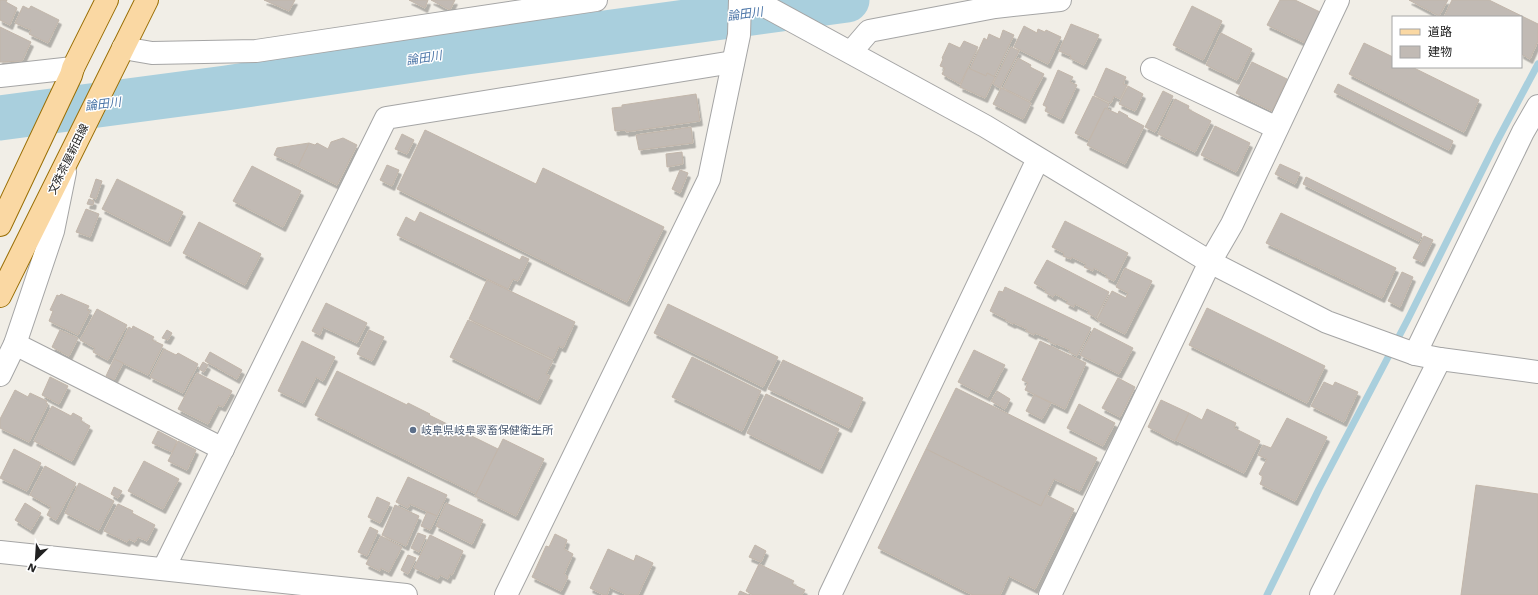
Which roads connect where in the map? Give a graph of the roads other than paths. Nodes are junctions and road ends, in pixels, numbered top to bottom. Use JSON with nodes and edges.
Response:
{"nodes":[{"id":1,"x":107,"y":0,"type":"edge"},
{"id":2,"x":147,"y":0,"type":"edge"},
{"id":3,"x":596,"y":0,"type":"edge"},
{"id":4,"x":740,"y":0,"type":"edge"},
{"id":5,"x":754,"y":0,"type":"edge"},
{"id":6,"x":1060,"y":0,"type":"edge"},
{"id":7,"x":1338,"y":0,"type":"edge"},
{"id":8,"x":123,"y":48,"type":"junction"},
{"id":9,"x":851,"y":52,"type":"junction"},
{"id":10,"x":733,"y":62,"type":"junction"},
{"id":11,"x":1152,"y":69,"type":"dead end"},
{"id":12,"x":72,"y":71,"type":"junction"},
{"id":13,"x":0,"y":76,"type":"edge"},
{"id":14,"x":1538,"y":106,"type":"edge"},
{"id":15,"x":1278,"y":128,"type":"junction"},
{"id":16,"x":71,"y":153,"type":"junction"},
{"id":17,"x":1038,"y":159,"type":"junction"},
{"id":18,"x":29,"y":166,"type":"junction"},
{"id":19,"x":0,"y":198,"type":"edge"},
{"id":20,"x":0,"y":225,"type":"edge"},
{"id":21,"x":1210,"y":262,"type":"junction"},
{"id":22,"x":0,"y":296,"type":"edge"},
{"id":23,"x":15,"y":344,"type":"junction"},
{"id":24,"x":1415,"y":354,"type":"junction"},
{"id":25,"x":1440,"y":359,"type":"junction"},
{"id":26,"x":1538,"y":372,"type":"edge"},
{"id":27,"x":0,"y":375,"type":"edge"},
{"id":28,"x":223,"y":449,"type":"junction"},
{"id":29,"x":0,"y":552,"type":"edge"},
{"id":30,"x":164,"y":568,"type":"junction"},
{"id":31,"x":406,"y":595,"type":"edge"},
{"id":32,"x":506,"y":595,"type":"edge"},
{"id":33,"x":830,"y":595,"type":"edge"},
{"id":34,"x":1050,"y":595,"type":"edge"},
{"id":35,"x":1321,"y":595,"type":"edge"}],
"edges":[{"from":1,"to":12,"type":"main road"},
{"from":2,"to":8,"type":"main road","name":"文殊茶屋新田線"},
{"from":3,"to":8,"type":"street"},
{"from":4,"to":10,"type":"street"},
{"from":5,"to":9,"type":"street"},
{"from":6,"to":9,"type":"street"},
{"from":7,"to":15,"type":"street"},
{"from":8,"to":16,"type":"main road","name":"文殊茶屋新田線"},
{"from":9,"to":17,"type":"street"},
{"from":10,"to":28,"type":"street"},
{"from":10,"to":32,"type":"street"},
{"from":11,"to":15,"type":"street"},
{"from":12,"to":13,"type":"street"},
{"from":12,"to":18,"type":"main road"},
{"from":14,"to":24,"type":"street"},
{"from":15,"to":21,"type":"street"},
{"from":16,"to":22,"type":"main road","name":"文殊茶屋新田線"},
{"from":16,"to":23,"type":"street"},
{"from":17,"to":21,"type":"street"},
{"from":17,"to":33,"type":"street"},
{"from":18,"to":19,"type":"street"},
{"from":18,"to":20,"type":"main road"},
{"from":21,"to":24,"type":"street"},
{"from":21,"to":34,"type":"street"},
{"from":23,"to":27,"type":"street"},
{"from":23,"to":28,"type":"street"},
{"from":24,"to":25,"type":"street"},
{"from":25,"to":26,"type":"street"},
{"from":25,"to":35,"type":"street"},
{"from":28,"to":30,"type":"street"},
{"from":29,"to":30,"type":"street"},
{"from":30,"to":31,"type":"street"}]}
